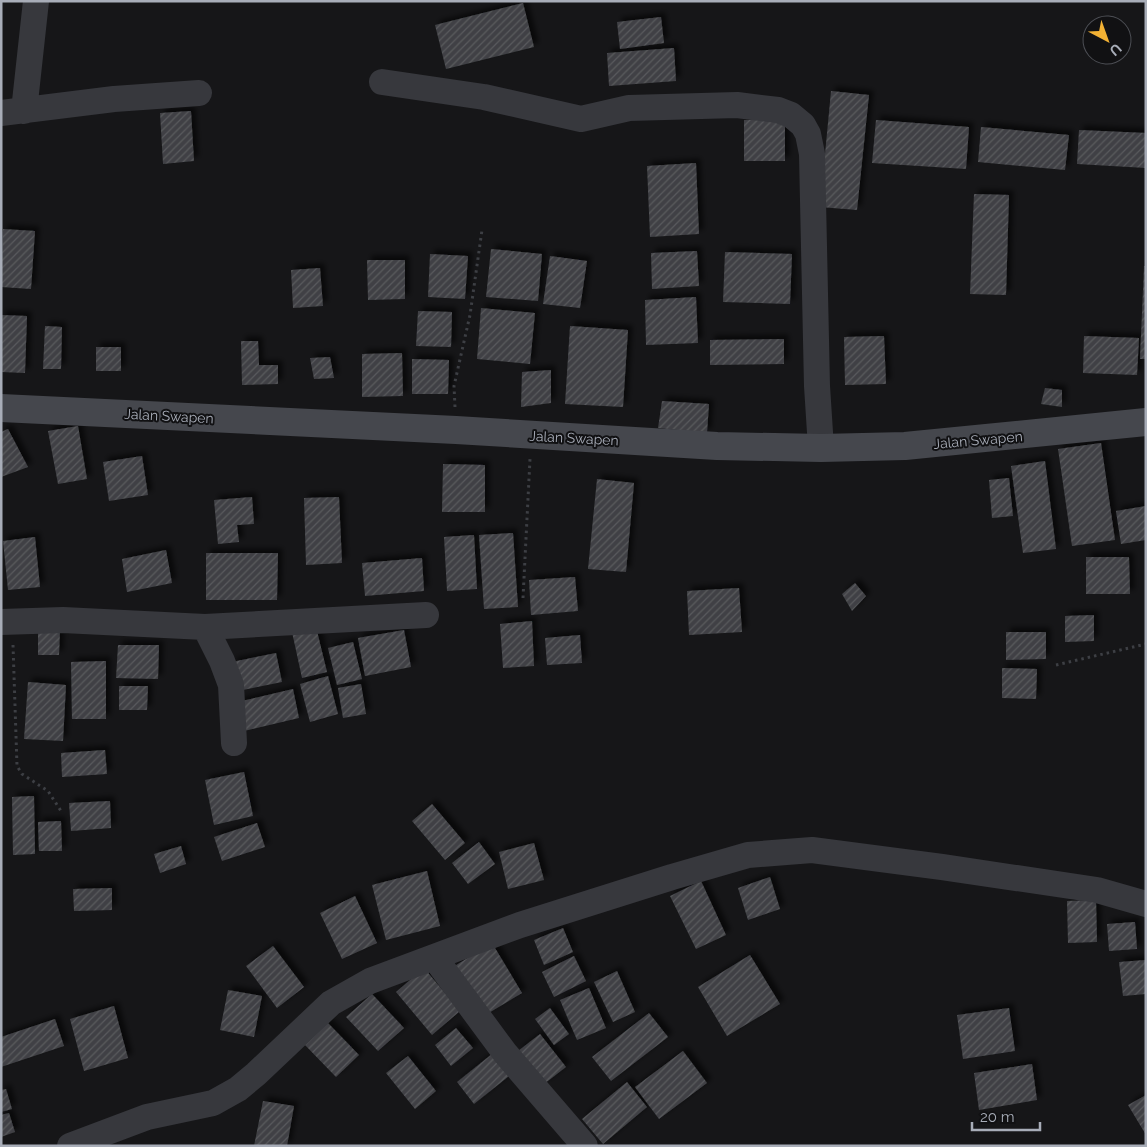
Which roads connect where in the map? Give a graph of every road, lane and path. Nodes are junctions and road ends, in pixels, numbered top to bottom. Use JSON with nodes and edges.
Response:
{"nodes":[{"id":1,"x":36,"y":1,"type":"edge"},
{"id":2,"x":382,"y":82,"type":"dead end"},
{"id":3,"x":199,"y":93,"type":"dead end"},
{"id":4,"x":12,"y":112,"type":"edge"},
{"id":5,"x":482,"y":230,"type":"dead end"},
{"id":6,"x":1,"y":408,"type":"edge"},
{"id":7,"x":1146,"y":422,"type":"edge"},
{"id":8,"x":456,"y":430,"type":"junction"},
{"id":9,"x":531,"y":436,"type":"junction"},
{"id":10,"x":821,"y":448,"type":"junction"},
{"id":11,"x":523,"y":598,"type":"dead end"},
{"id":12,"x":426,"y":615,"type":"dead end"},
{"id":13,"x":7,"y":622,"type":"edge"},
{"id":14,"x":205,"y":627,"type":"junction"},
{"id":15,"x":1146,"y":644,"type":"edge"},
{"id":16,"x":1056,"y":665,"type":"dead end"},
{"id":17,"x":234,"y":743,"type":"dead end"},
{"id":18,"x":61,"y":811,"type":"dead end"},
{"id":19,"x":1146,"y":904,"type":"edge"},
{"id":20,"x":434,"y":958,"type":"junction"},
{"id":21,"x":70,"y":1146,"type":"edge"},
{"id":22,"x":584,"y":1146,"type":"edge"}],
"edges":[{"from":1,"to":4,"type":"street"},
{"from":2,"to":10,"type":"street"},
{"from":3,"to":4,"type":"street"},
{"from":5,"to":8,"type":"path"},
{"from":6,"to":8,"type":"main road","name":"Jalan Swapen"},
{"from":7,"to":10,"type":"main road","name":"Jalan Swapen"},
{"from":8,"to":9,"type":"main road","name":"Jalan Swapen"},
{"from":9,"to":10,"type":"main road","name":"Jalan Swapen"},
{"from":9,"to":11,"type":"path"},
{"from":12,"to":14,"type":"street"},
{"from":13,"to":14,"type":"street"},
{"from":13,"to":18,"type":"path"},
{"from":14,"to":17,"type":"street"},
{"from":15,"to":16,"type":"path"},
{"from":19,"to":20,"type":"street"},
{"from":20,"to":21,"type":"street"},
{"from":20,"to":22,"type":"street"}]}
